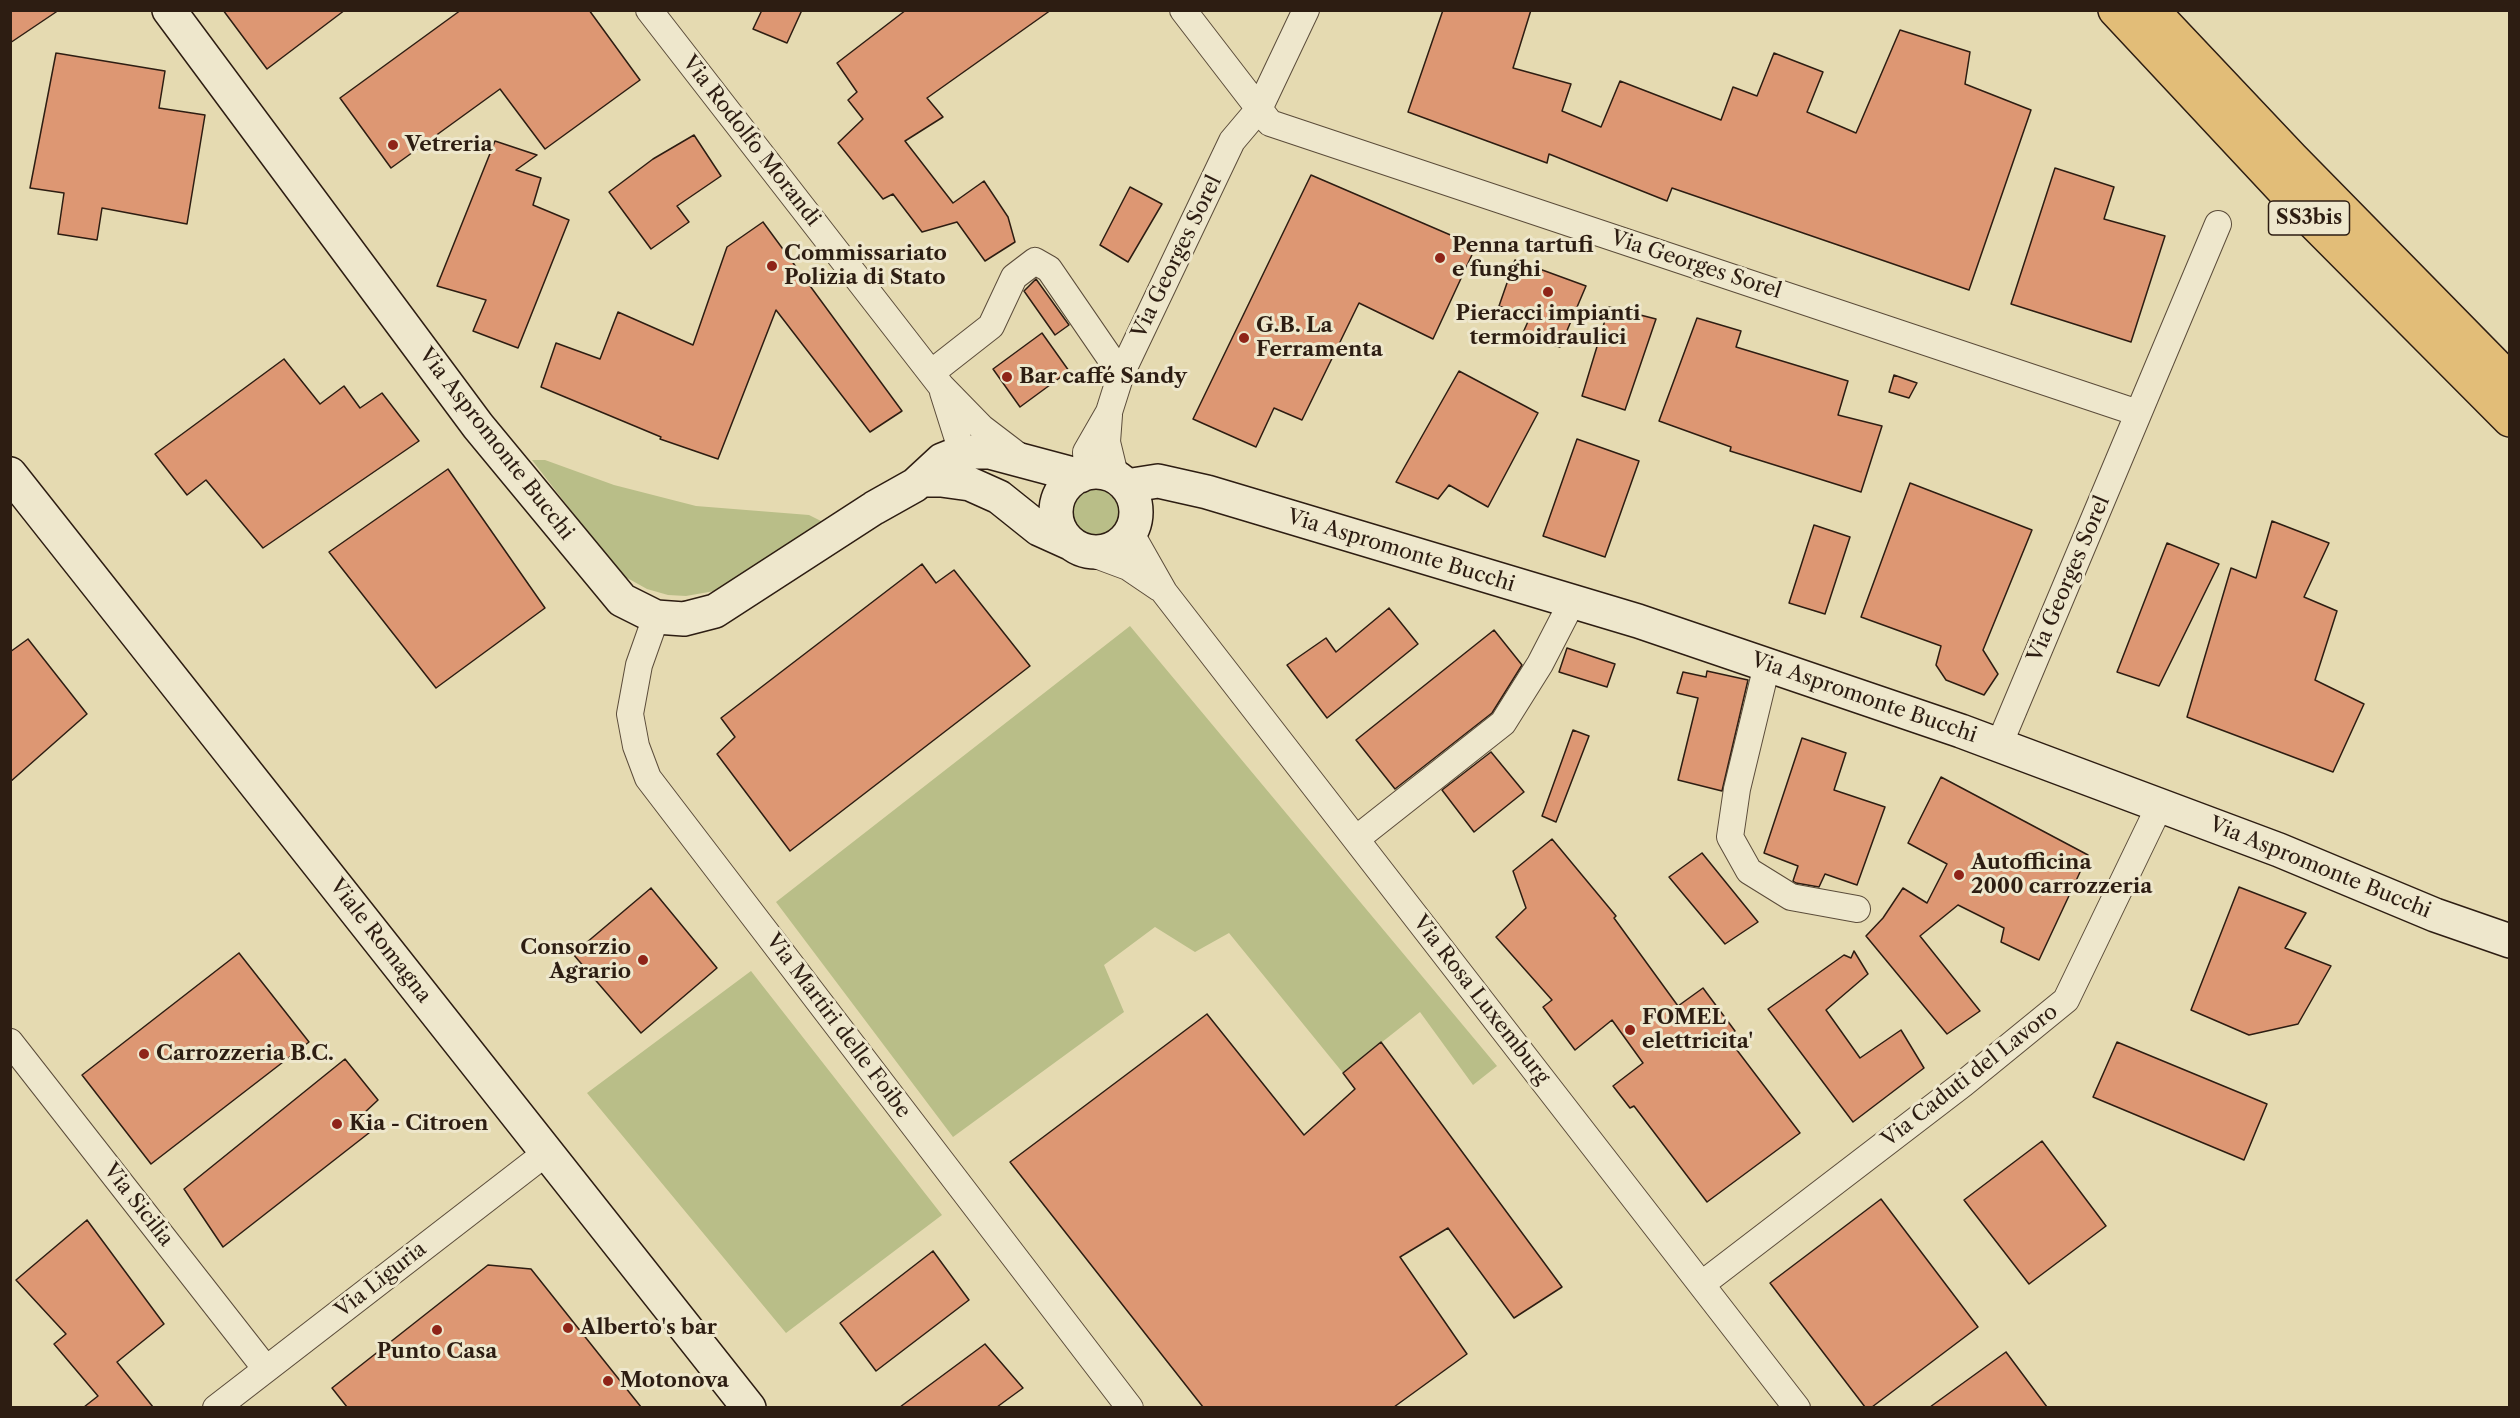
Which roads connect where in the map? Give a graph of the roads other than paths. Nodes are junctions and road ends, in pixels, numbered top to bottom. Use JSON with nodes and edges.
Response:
{"nodes":[{"id":1,"x":169,"y":10,"type":"edge"},
{"id":2,"x":649,"y":10,"type":"edge"},
{"id":3,"x":1183,"y":10,"type":"edge"},
{"id":4,"x":1306,"y":10,"type":"edge"},
{"id":5,"x":2115,"y":10,"type":"edge"},
{"id":6,"x":2152,"y":10,"type":"edge"},
{"id":7,"x":1259,"y":109,"type":"junction"},
{"id":8,"x":2218,"y":224,"type":"dead end"},
{"id":9,"x":1121,"y":374,"type":"junction"},
{"id":10,"x":936,"y":379,"type":"junction"},
{"id":11,"x":2510,"y":380,"type":"edge"},
{"id":12,"x":2138,"y":413,"type":"junction"},
{"id":13,"x":2510,"y":420,"type":"edge"},
{"id":14,"x":1023,"y":459,"type":"junction"},
{"id":15,"x":942,"y":464,"type":"junction"},
{"id":16,"x":10,"y":474,"type":"edge"},
{"id":17,"x":1102,"y":479,"type":"junction"},
{"id":18,"x":1207,"y":492,"type":"junction"},
{"id":19,"x":999,"y":497,"type":"junction"},
{"id":20,"x":1132,"y":526,"type":"junction"},
{"id":21,"x":1077,"y":547,"type":"junction"},
{"id":22,"x":1164,"y":592,"type":"junction"},
{"id":23,"x":1572,"y":602,"type":"junction"},
{"id":24,"x":656,"y":617,"type":"junction"},
{"id":25,"x":1767,"y":665,"type":"junction"},
{"id":26,"x":1999,"y":745,"type":"junction"},
{"id":27,"x":2160,"y":805,"type":"junction"},
{"id":28,"x":1356,"y":839,"type":"junction"},
{"id":29,"x":1857,"y":909,"type":"dead end"},
{"id":30,"x":2510,"y":941,"type":"edge"},
{"id":31,"x":10,"y":1042,"type":"edge"},
{"id":32,"x":546,"y":1153,"type":"junction"},
{"id":33,"x":1702,"y":1284,"type":"junction"},
{"id":34,"x":266,"y":1369,"type":"junction"},
{"id":35,"x":216,"y":1407,"type":"edge"},
{"id":36,"x":749,"y":1407,"type":"edge"},
{"id":37,"x":1130,"y":1407,"type":"edge"},
{"id":38,"x":1797,"y":1407,"type":"edge"}],
"edges":[{"from":1,"to":24,"type":"street","name":"Via Aspromonte Bucchi"},
{"from":2,"to":10,"type":"street","name":"Via Rodolfo Morandi"},
{"from":3,"to":7,"type":"street","name":"Via Georges Sorel"},
{"from":4,"to":7,"type":"street","name":"Via Georges Sorel"},
{"from":5,"to":13,"type":"highway","number":"SS3bis"},
{"from":6,"to":11,"type":"highway","number":"SS3bis"},
{"from":7,"to":9,"type":"street","name":"Via Georges Sorel"},
{"from":7,"to":12,"type":"street","name":"Via Georges Sorel"},
{"from":8,"to":12,"type":"street","name":"Via Georges Sorel"},
{"from":9,"to":10,"type":"street"},
{"from":9,"to":17,"type":"street","name":"Via Georges Sorel"},
{"from":10,"to":14,"type":"street","name":"Via Rodolfo Morandi"},
{"from":10,"to":15,"type":"street","name":"Via Rodolfo Morandi"},
{"from":12,"to":26,"type":"street","name":"Via Georges Sorel"},
{"from":14,"to":15,"type":"street","name":"Via Aspromonte Bucchi"},
{"from":14,"to":17,"type":"street","name":"Via Aspromonte Bucchi"},
{"from":15,"to":19,"type":"street"},
{"from":15,"to":19,"type":"street"},
{"from":15,"to":24,"type":"street","name":"Via Aspromonte Bucchi"},
{"from":16,"to":32,"type":"street","name":"Viale Romagna"},
{"from":17,"to":18,"type":"street","name":"Via Aspromonte Bucchi"},
{"from":17,"to":20,"type":"street"},
{"from":17,"to":21,"type":"street"},
{"from":18,"to":20,"type":"street","name":"Via Aspromonte Bucchi"},
{"from":18,"to":23,"type":"street","name":"Via Aspromonte Bucchi"},
{"from":19,"to":21,"type":"street"},
{"from":20,"to":21,"type":"street","name":"Via Aspromonte Bucchi"},
{"from":20,"to":22,"type":"street","name":"Via Rosa Luxemburg"},
{"from":21,"to":22,"type":"street","name":"Via Rosa Luxemburg"},
{"from":22,"to":28,"type":"street","name":"Via Rosa Luxemburg"},
{"from":23,"to":25,"type":"street","name":"Via Aspromonte Bucchi"},
{"from":23,"to":28,"type":"street"},
{"from":24,"to":37,"type":"street","name":"Via Martiri delle Foibe"},
{"from":25,"to":26,"type":"street","name":"Via Aspromonte Bucchi"},
{"from":25,"to":29,"type":"street"},
{"from":26,"to":27,"type":"street","name":"Via Aspromonte Bucchi"},
{"from":27,"to":30,"type":"street","name":"Via Aspromonte Bucchi"},
{"from":27,"to":33,"type":"street","name":"Via Caduti del Lavoro"},
{"from":28,"to":33,"type":"street","name":"Via Rosa Luxemburg"},
{"from":31,"to":34,"type":"street","name":"Via Sicilia"},
{"from":32,"to":34,"type":"street","name":"Via Liguria"},
{"from":32,"to":36,"type":"street","name":"Viale Romagna"},
{"from":33,"to":38,"type":"street","name":"Via Rosa Luxemburg"},
{"from":34,"to":35,"type":"street","name":"Via Liguria"}]}
